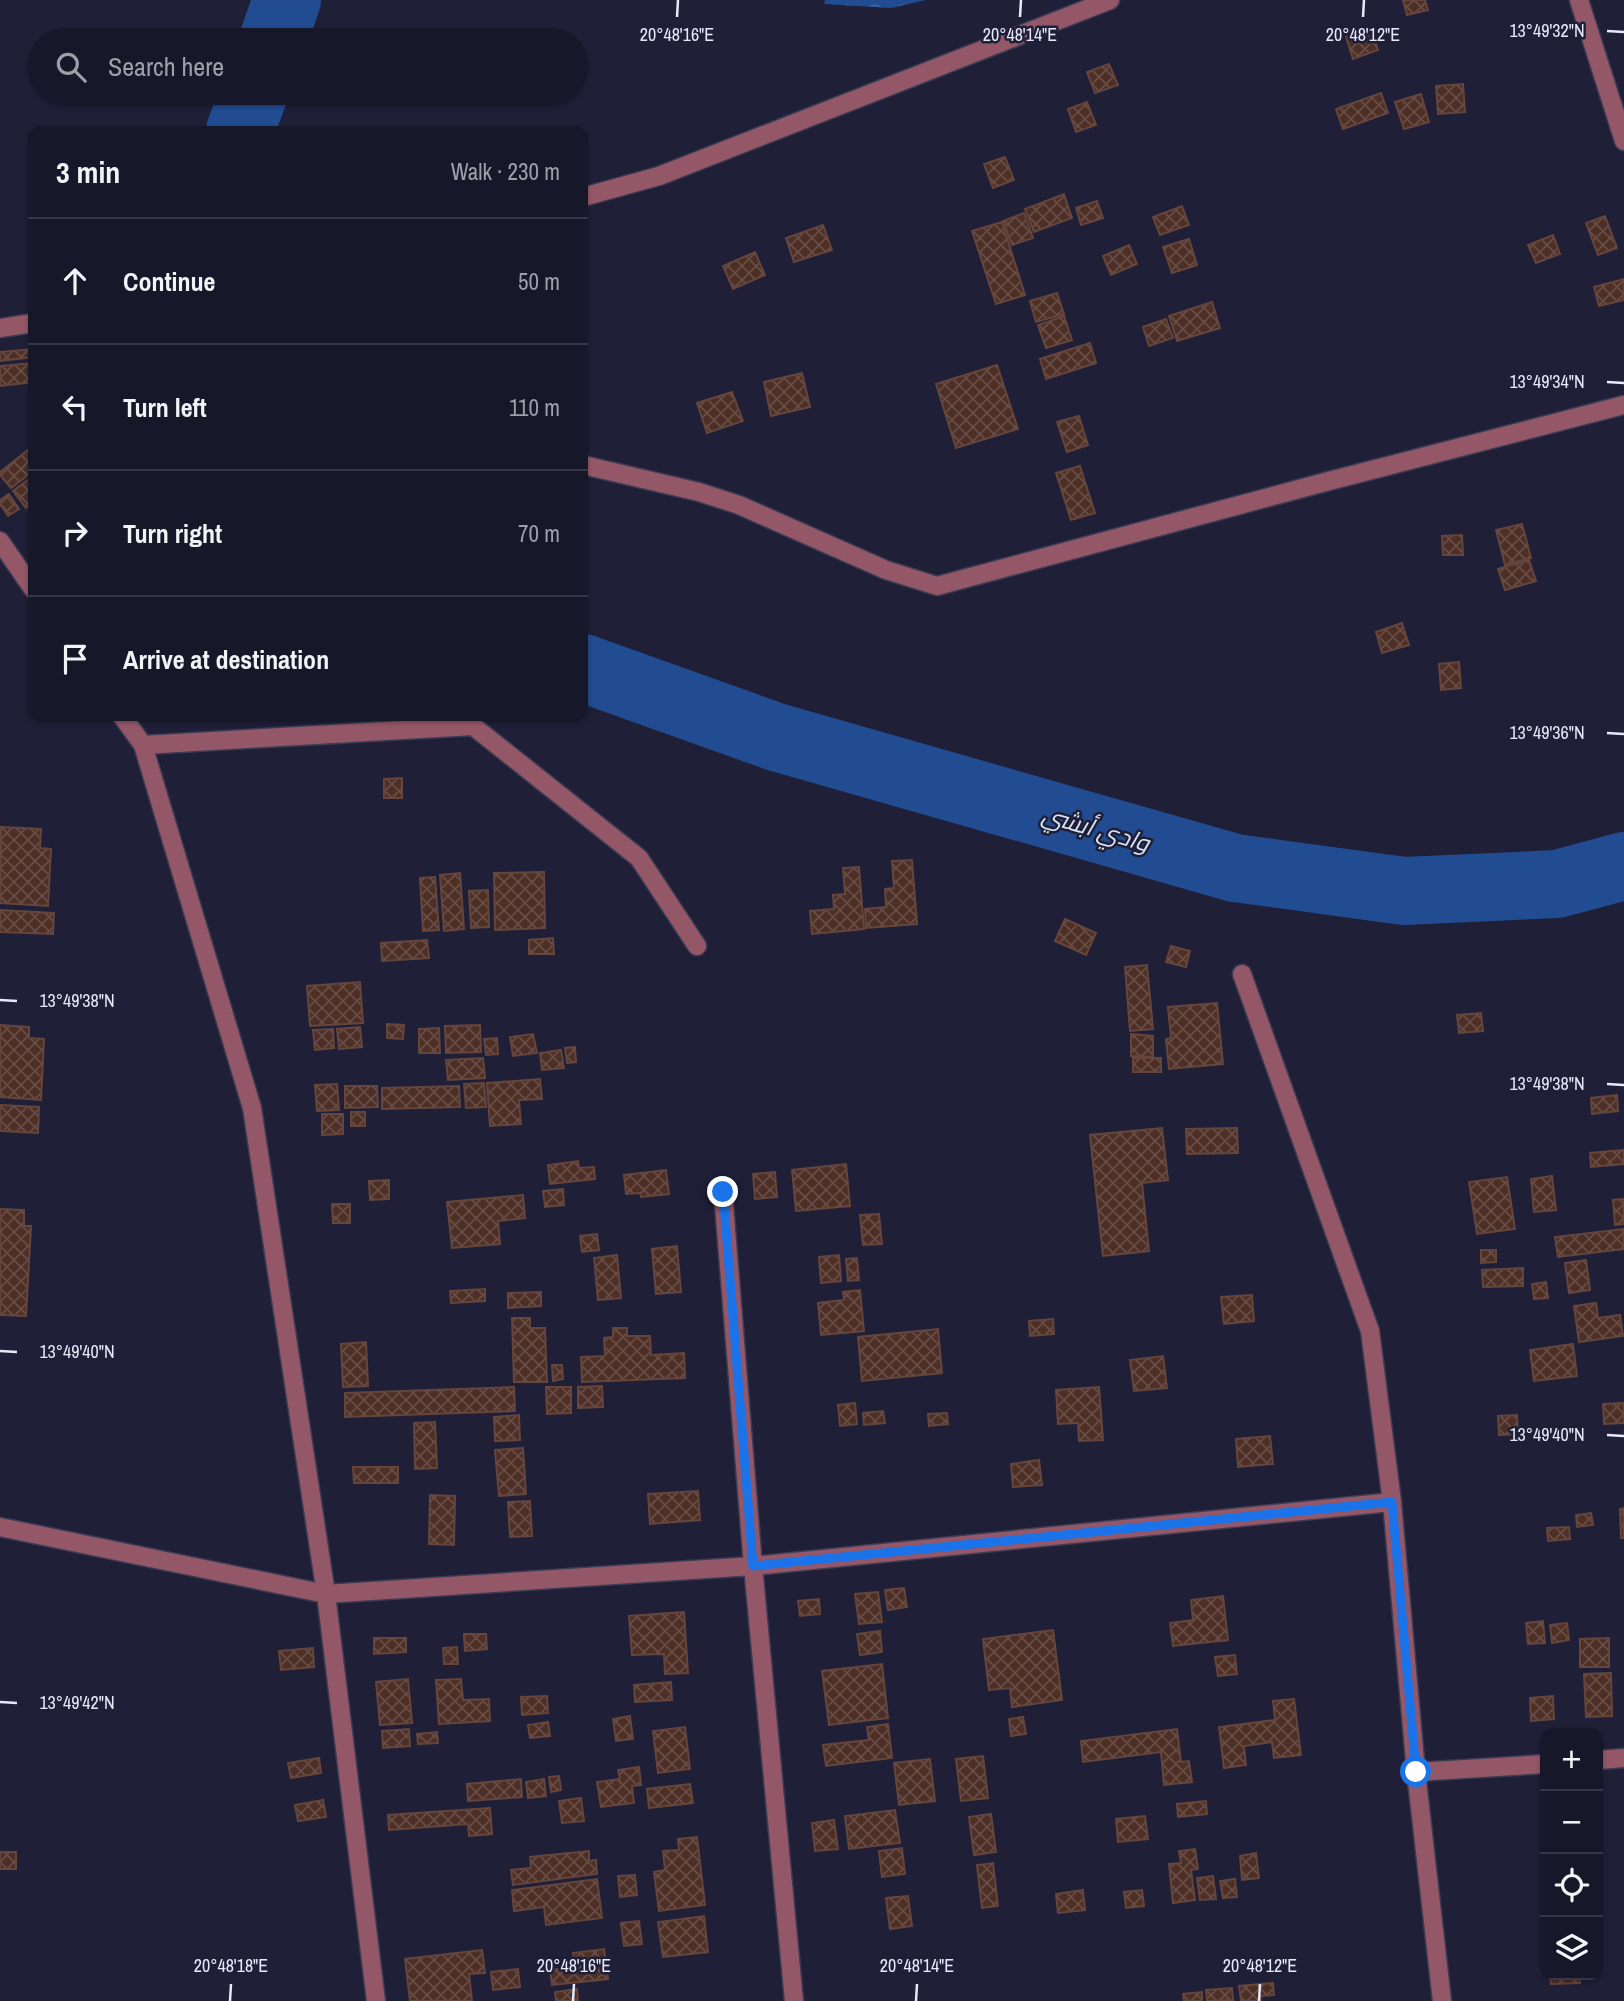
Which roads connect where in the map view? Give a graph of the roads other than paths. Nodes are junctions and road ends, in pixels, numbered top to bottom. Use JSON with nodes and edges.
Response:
{"nodes":[{"id":1,"x":1110,"y":0,"type":"edge"},
{"id":2,"x":1579,"y":0,"type":"edge"},
{"id":3,"x":1624,"y":141,"type":"edge"},
{"id":4,"x":588,"y":196,"type":"edge"},
{"id":5,"x":28,"y":324,"type":"edge"},
{"id":6,"x":0,"y":328,"type":"edge"},
{"id":7,"x":1624,"y":405,"type":"edge"},
{"id":8,"x":588,"y":466,"type":"edge"},
{"id":9,"x":0,"y":541,"type":"edge"},
{"id":10,"x":28,"y":582,"type":"edge"},
{"id":11,"x":126,"y":721,"type":"edge"},
{"id":12,"x":143,"y":745,"type":"junction"},
{"id":13,"x":697,"y":946,"type":"dead end"},
{"id":14,"x":1242,"y":974,"type":"dead end"},
{"id":15,"x":723,"y":1192,"type":"dead end"},
{"id":16,"x":1392,"y":1502,"type":"junction"},
{"id":17,"x":0,"y":1527,"type":"edge"},
{"id":18,"x":753,"y":1566,"type":"junction"},
{"id":19,"x":326,"y":1594,"type":"junction"},
{"id":20,"x":1624,"y":1758,"type":"edge"},
{"id":21,"x":1603,"y":1760,"type":"edge"},
{"id":22,"x":1540,"y":1764,"type":"edge"},
{"id":23,"x":1416,"y":1772,"type":"junction"},
{"id":24,"x":376,"y":2001,"type":"edge"},
{"id":25,"x":794,"y":2001,"type":"edge"},
{"id":26,"x":1442,"y":2001,"type":"edge"}],
"edges":[{"from":1,"to":4,"type":"street"},
{"from":2,"to":3,"type":"street"},
{"from":5,"to":6,"type":"street"},
{"from":7,"to":8,"type":"street"},
{"from":9,"to":10,"type":"street"},
{"from":11,"to":12,"type":"street"},
{"from":12,"to":13,"type":"street"},
{"from":12,"to":19,"type":"street"},
{"from":14,"to":16,"type":"street"},
{"from":15,"to":18,"type":"street"},
{"from":16,"to":18,"type":"street"},
{"from":16,"to":23,"type":"street"},
{"from":17,"to":19,"type":"street"},
{"from":18,"to":19,"type":"street"},
{"from":18,"to":25,"type":"street"},
{"from":19,"to":24,"type":"street"},
{"from":20,"to":21,"type":"street"},
{"from":22,"to":23,"type":"street"},
{"from":23,"to":26,"type":"street"}]}
